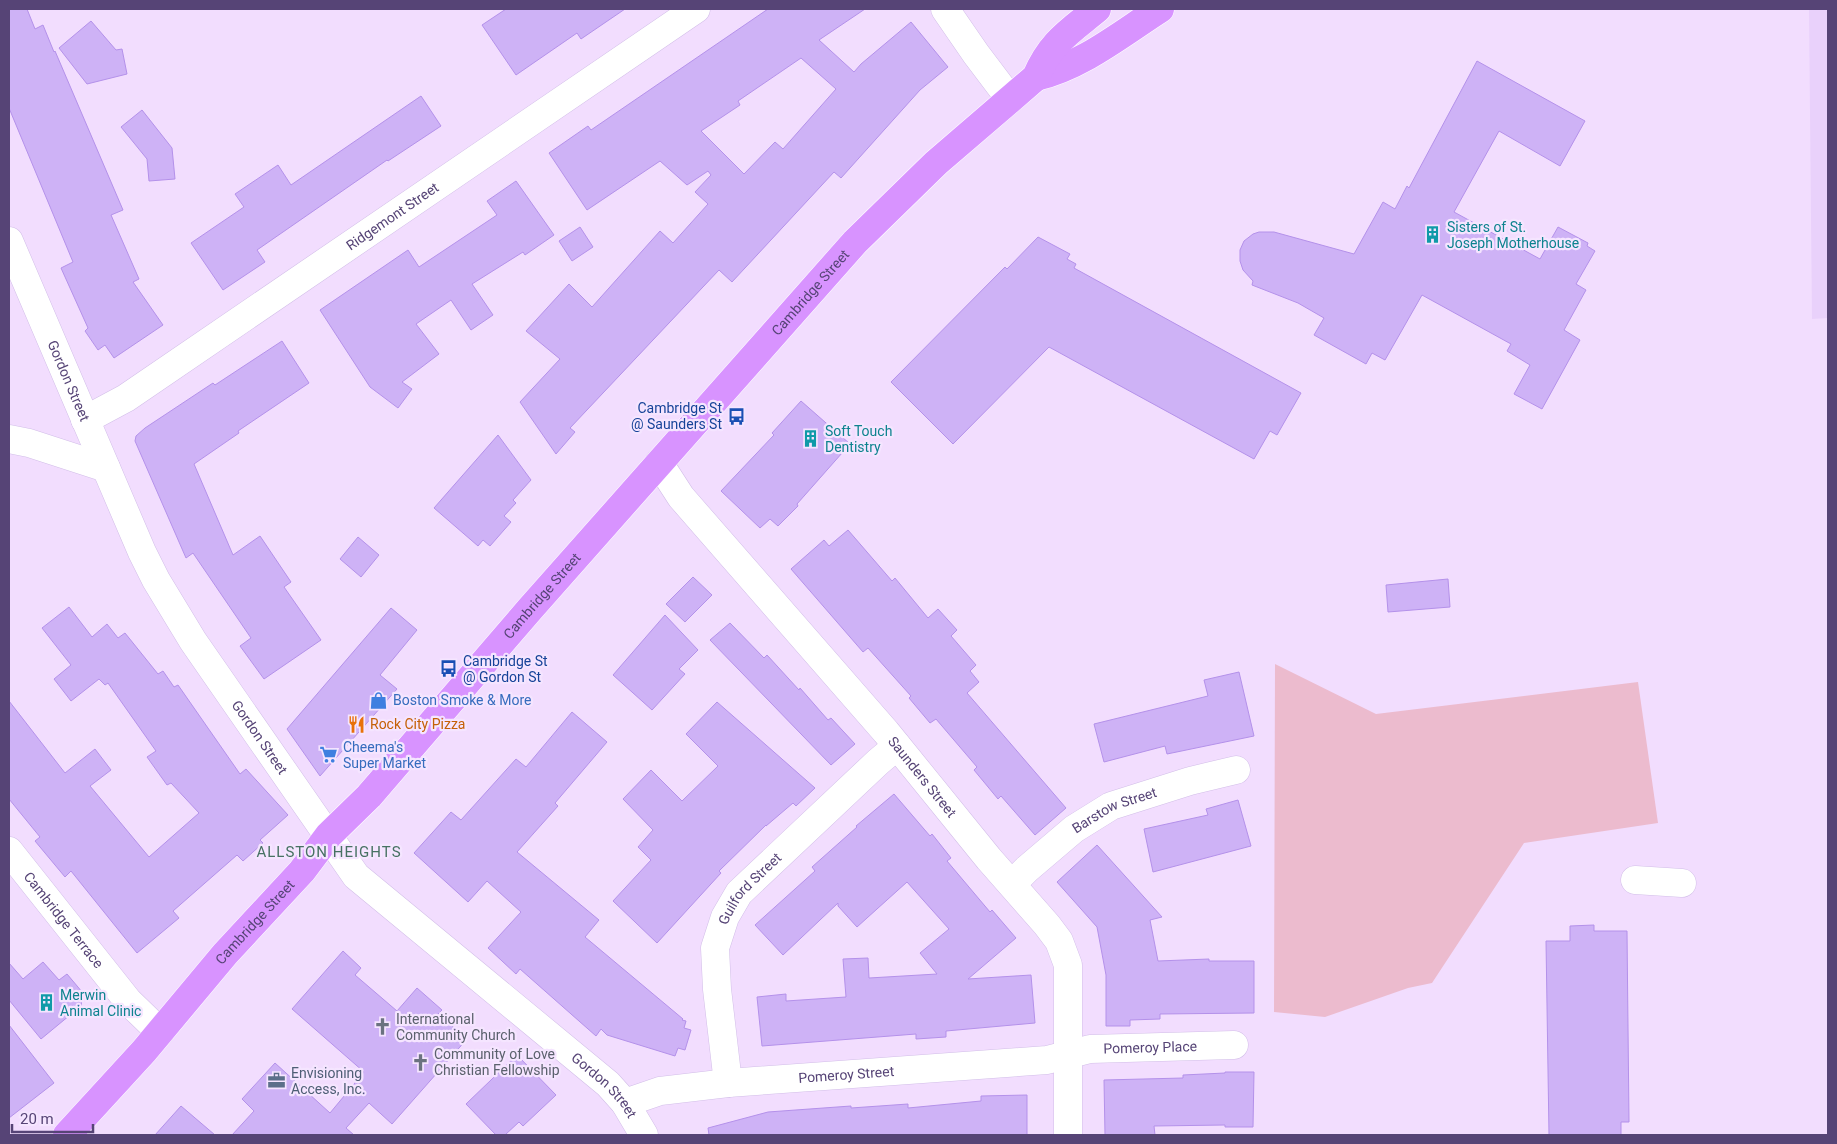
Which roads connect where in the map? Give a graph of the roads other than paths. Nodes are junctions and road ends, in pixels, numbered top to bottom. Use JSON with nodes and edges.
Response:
{"nodes":[{"id":1,"x":696,"y":9,"type":"edge"},
{"id":2,"x":945,"y":9,"type":"edge"},
{"id":3,"x":1097,"y":9,"type":"edge"},
{"id":4,"x":1160,"y":9,"type":"edge"},
{"id":5,"x":1036,"y":77,"type":"junction"},
{"id":6,"x":1010,"y":99,"type":"junction"},
{"id":7,"x":9,"y":240,"type":"edge"},
{"id":8,"x":85,"y":420,"type":"junction"},
{"id":9,"x":9,"y":439,"type":"edge"},
{"id":10,"x":660,"y":462,"type":"junction"},
{"id":11,"x":106,"y":468,"type":"junction"},
{"id":12,"x":897,"y":746,"type":"junction"},
{"id":13,"x":1236,"y":770,"type":"dead end"},
{"id":14,"x":329,"y":835,"type":"junction"},
{"id":15,"x":9,"y":851,"type":"edge"},
{"id":16,"x":1635,"y":880,"type":"dead end"},
{"id":17,"x":1682,"y":883,"type":"dead end"},
{"id":18,"x":1012,"y":884,"type":"junction"},
{"id":19,"x":160,"y":1032,"type":"junction"},
{"id":20,"x":1234,"y":1045,"type":"dead end"},
{"id":21,"x":1068,"y":1053,"type":"junction"},
{"id":22,"x":728,"y":1083,"type":"junction"},
{"id":23,"x":625,"y":1103,"type":"junction"},
{"id":24,"x":67,"y":1135,"type":"edge"},
{"id":25,"x":644,"y":1135,"type":"edge"},
{"id":26,"x":1068,"y":1135,"type":"edge"}],
"edges":[{"from":1,"to":8,"type":"street","name":"Ridgemont Street"},
{"from":2,"to":6,"type":"street"},
{"from":3,"to":5,"type":"main road","name":"Cambridge Street"},
{"from":4,"to":5,"type":"main road","name":"Cambridge Street"},
{"from":5,"to":6,"type":"main road","name":"Cambridge Street"},
{"from":6,"to":10,"type":"main road","name":"Cambridge Street"},
{"from":7,"to":8,"type":"street","name":"Gordon Street"},
{"from":8,"to":11,"type":"street","name":"Gordon Street"},
{"from":9,"to":11,"type":"street"},
{"from":10,"to":12,"type":"street","name":"Saunders Street"},
{"from":10,"to":14,"type":"main road","name":"Cambridge Street"},
{"from":11,"to":14,"type":"street","name":"Gordon Street"},
{"from":12,"to":18,"type":"street","name":"Saunders Street"},
{"from":12,"to":22,"type":"street","name":"Guilford Street"},
{"from":13,"to":18,"type":"street","name":"Barstow Street"},
{"from":14,"to":19,"type":"main road","name":"Cambridge Street"},
{"from":14,"to":23,"type":"street","name":"Gordon Street"},
{"from":15,"to":19,"type":"street","name":"Cambridge Terrace"},
{"from":16,"to":17,"type":"street"},
{"from":18,"to":21,"type":"street","name":"Saunders Street"},
{"from":19,"to":24,"type":"main road","name":"Cambridge Street"},
{"from":20,"to":21,"type":"street","name":"Pomeroy Place"},
{"from":21,"to":22,"type":"street","name":"Pomeroy Street"},
{"from":21,"to":26,"type":"street","name":"Saunders Street"},
{"from":22,"to":23,"type":"street","name":"Pomeroy Street"},
{"from":23,"to":25,"type":"street","name":"Gordon Street"}]}
